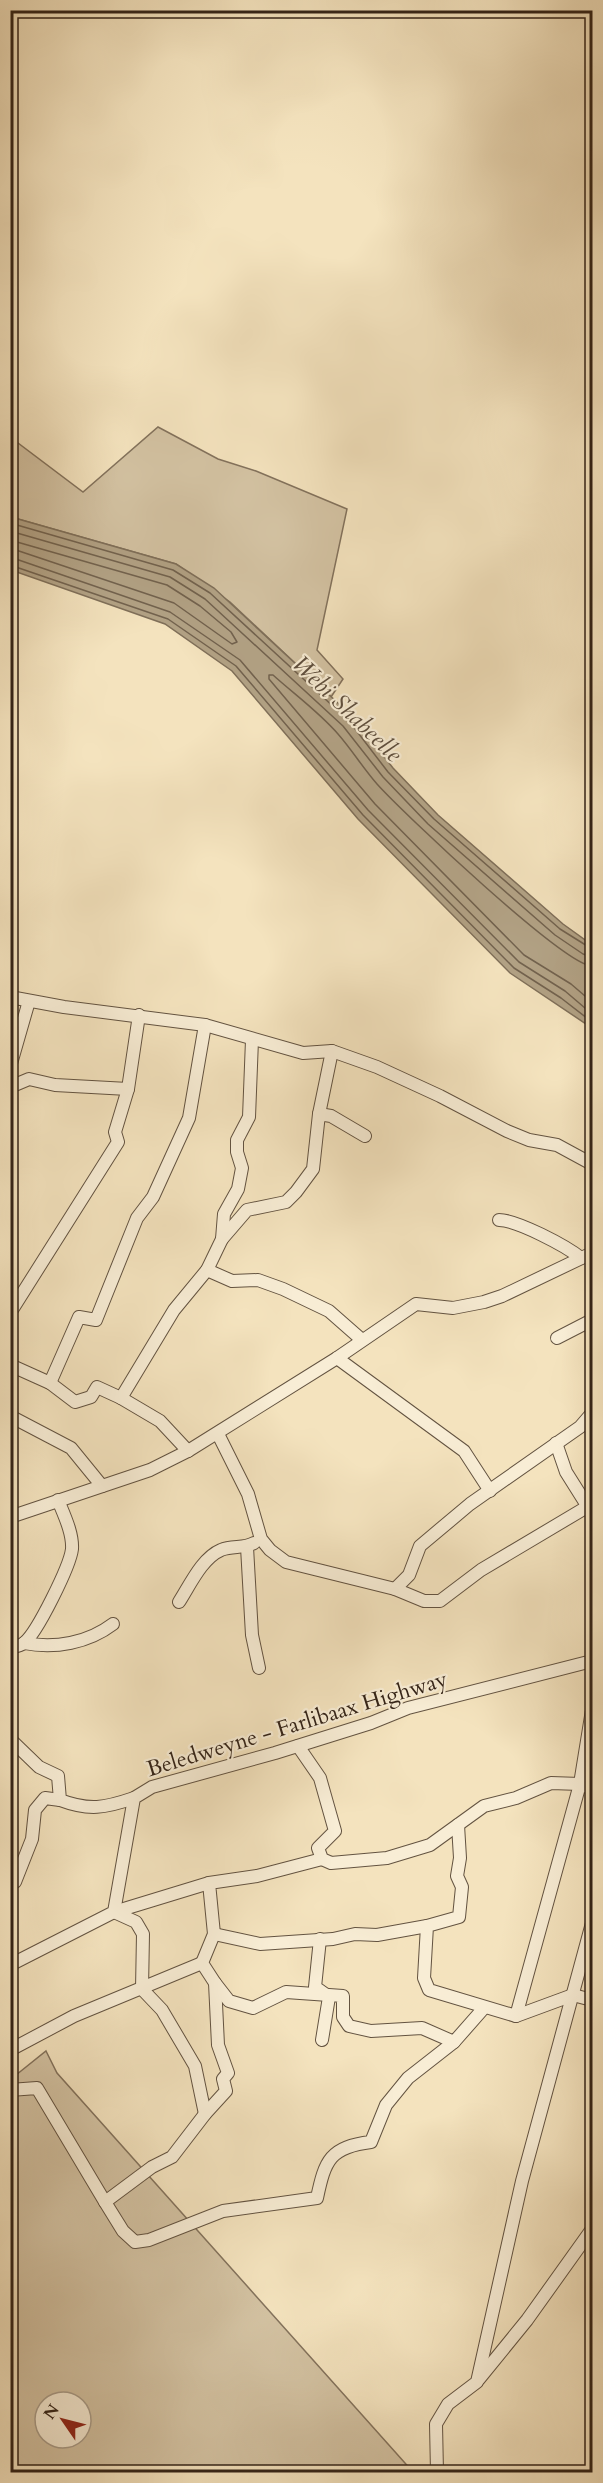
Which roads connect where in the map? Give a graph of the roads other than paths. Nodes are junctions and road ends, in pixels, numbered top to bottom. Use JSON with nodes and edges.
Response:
{"nodes":[{"id":1,"x":10,"y":997,"type":"edge"},
{"id":2,"x":28,"y":1001,"type":"junction"},
{"id":3,"x":139,"y":1015,"type":"junction"},
{"id":4,"x":205,"y":1025,"type":"junction"},
{"id":5,"x":252,"y":1040,"type":"junction"},
{"id":6,"x":332,"y":1051,"type":"junction"},
{"id":7,"x":10,"y":1066,"type":"edge"},
{"id":8,"x":10,"y":1087,"type":"edge"},
{"id":9,"x":128,"y":1089,"type":"junction"},
{"id":10,"x":320,"y":1114,"type":"junction"},
{"id":11,"x":365,"y":1136,"type":"dead end"},
{"id":12,"x":592,"y":1164,"type":"edge"},
{"id":13,"x":499,"y":1220,"type":"dead end"},
{"id":14,"x":222,"y":1239,"type":"junction"},
{"id":15,"x":587,"y":1256,"type":"edge"},
{"id":16,"x":207,"y":1270,"type":"junction"},
{"id":17,"x":10,"y":1313,"type":"edge"},
{"id":18,"x":592,"y":1320,"type":"edge"},
{"id":19,"x":557,"y":1338,"type":"dead end"},
{"id":20,"x":362,"y":1340,"type":"junction"},
{"id":21,"x":337,"y":1358,"type":"junction"},
{"id":22,"x":10,"y":1365,"type":"edge"},
{"id":23,"x":50,"y":1383,"type":"junction"},
{"id":24,"x":121,"y":1398,"type":"junction"},
{"id":25,"x":592,"y":1413,"type":"edge"},
{"id":26,"x":10,"y":1416,"type":"edge"},
{"id":27,"x":218,"y":1434,"type":"junction"},
{"id":28,"x":556,"y":1443,"type":"junction"},
{"id":29,"x":188,"y":1451,"type":"junction"},
{"id":30,"x":102,"y":1486,"type":"junction"},
{"id":31,"x":490,"y":1491,"type":"junction"},
{"id":32,"x":58,"y":1500,"type":"junction"},
{"id":33,"x":590,"y":1505,"type":"edge"},
{"id":34,"x":10,"y":1517,"type":"edge"},
{"id":35,"x":261,"y":1539,"type":"junction"},
{"id":36,"x":247,"y":1547,"type":"junction"},
{"id":37,"x":395,"y":1589,"type":"junction"},
{"id":38,"x":179,"y":1602,"type":"dead end"},
{"id":39,"x":113,"y":1624,"type":"dead end"},
{"id":40,"x":24,"y":1643,"type":"junction"},
{"id":41,"x":10,"y":1648,"type":"edge"},
{"id":42,"x":592,"y":1661,"type":"edge"},
{"id":43,"x":259,"y":1668,"type":"dead end"},
{"id":44,"x":592,"y":1710,"type":"edge"},
{"id":45,"x":10,"y":1739,"type":"edge"},
{"id":46,"x":298,"y":1746,"type":"junction"},
{"id":47,"x":580,"y":1784,"type":"junction"},
{"id":48,"x":592,"y":1789,"type":"edge"},
{"id":49,"x":134,"y":1798,"type":"junction"},
{"id":50,"x":60,"y":1800,"type":"junction"},
{"id":51,"x":458,"y":1824,"type":"junction"},
{"id":52,"x":322,"y":1859,"type":"junction"},
{"id":53,"x":209,"y":1882,"type":"junction"},
{"id":54,"x":10,"y":1884,"type":"edge"},
{"id":55,"x":114,"y":1912,"type":"junction"},
{"id":56,"x":592,"y":1923,"type":"edge"},
{"id":57,"x":427,"y":1926,"type":"junction"},
{"id":58,"x":214,"y":1934,"type":"junction"},
{"id":59,"x":320,"y":1940,"type":"junction"},
{"id":60,"x":202,"y":1963,"type":"junction"},
{"id":61,"x":10,"y":1965,"type":"edge"},
{"id":62,"x":215,"y":1983,"type":"junction"},
{"id":63,"x":142,"y":1989,"type":"junction"},
{"id":64,"x":573,"y":1995,"type":"junction"},
{"id":65,"x":329,"y":1996,"type":"junction"},
{"id":66,"x":592,"y":2000,"type":"edge"},
{"id":67,"x":483,"y":2008,"type":"junction"},
{"id":68,"x":516,"y":2016,"type":"junction"},
{"id":69,"x":322,"y":2040,"type":"dead end"},
{"id":70,"x":454,"y":2042,"type":"junction"},
{"id":71,"x":10,"y":2050,"type":"edge"},
{"id":72,"x":10,"y":2090,"type":"edge"},
{"id":73,"x":205,"y":2114,"type":"junction"},
{"id":74,"x":105,"y":2202,"type":"junction"},
{"id":75,"x":592,"y":2229,"type":"edge"},
{"id":76,"x":477,"y":2382,"type":"junction"},
{"id":77,"x":437,"y":2472,"type":"edge"}],
"edges":[{"from":1,"to":2,"type":"street"},
{"from":2,"to":3,"type":"street"},
{"from":2,"to":7,"type":"street"},
{"from":3,"to":4,"type":"street"},
{"from":3,"to":9,"type":"street"},
{"from":4,"to":5,"type":"street"},
{"from":4,"to":23,"type":"street"},
{"from":5,"to":6,"type":"street"},
{"from":5,"to":14,"type":"street"},
{"from":6,"to":10,"type":"street"},
{"from":6,"to":12,"type":"street"},
{"from":8,"to":9,"type":"street"},
{"from":9,"to":17,"type":"street"},
{"from":10,"to":11,"type":"street"},
{"from":10,"to":14,"type":"street"},
{"from":13,"to":15,"type":"street"},
{"from":14,"to":16,"type":"street"},
{"from":15,"to":20,"type":"street"},
{"from":16,"to":20,"type":"street"},
{"from":16,"to":24,"type":"street"},
{"from":18,"to":19,"type":"street"},
{"from":20,"to":21,"type":"street"},
{"from":21,"to":27,"type":"street"},
{"from":21,"to":31,"type":"street"},
{"from":22,"to":23,"type":"street"},
{"from":23,"to":24,"type":"street"},
{"from":24,"to":29,"type":"street"},
{"from":25,"to":28,"type":"street"},
{"from":26,"to":30,"type":"street"},
{"from":27,"to":29,"type":"street"},
{"from":27,"to":35,"type":"street"},
{"from":28,"to":31,"type":"street"},
{"from":28,"to":33,"type":"street"},
{"from":29,"to":30,"type":"street"},
{"from":30,"to":32,"type":"street"},
{"from":31,"to":37,"type":"street"},
{"from":32,"to":34,"type":"street"},
{"from":32,"to":40,"type":"street"},
{"from":33,"to":37,"type":"street"},
{"from":35,"to":36,"type":"street"},
{"from":35,"to":37,"type":"street"},
{"from":36,"to":38,"type":"street"},
{"from":36,"to":43,"type":"street"},
{"from":39,"to":40,"type":"street"},
{"from":40,"to":41,"type":"street"},
{"from":42,"to":46,"type":"street","name":"Beledweyne - Farlibaax Highway"},
{"from":44,"to":47,"type":"street"},
{"from":45,"to":50,"type":"street"},
{"from":46,"to":49,"type":"street","name":"Beledweyne - Farlibaax Highway"},
{"from":46,"to":52,"type":"street"},
{"from":47,"to":48,"type":"street"},
{"from":47,"to":51,"type":"street"},
{"from":47,"to":68,"type":"street"},
{"from":49,"to":50,"type":"street"},
{"from":49,"to":55,"type":"street","name":"Beledweyne - Farlibaax Highway"},
{"from":50,"to":54,"type":"street"},
{"from":51,"to":52,"type":"street"},
{"from":51,"to":57,"type":"street"},
{"from":52,"to":53,"type":"street"},
{"from":53,"to":55,"type":"street"},
{"from":53,"to":58,"type":"street"},
{"from":55,"to":61,"type":"street"},
{"from":55,"to":63,"type":"street"},
{"from":56,"to":64,"type":"street"},
{"from":57,"to":59,"type":"street"},
{"from":57,"to":67,"type":"street"},
{"from":58,"to":59,"type":"street"},
{"from":58,"to":60,"type":"street"},
{"from":59,"to":65,"type":"street"},
{"from":60,"to":62,"type":"street"},
{"from":60,"to":63,"type":"street"},
{"from":62,"to":65,"type":"street"},
{"from":62,"to":73,"type":"street"},
{"from":63,"to":71,"type":"street"},
{"from":63,"to":73,"type":"street"},
{"from":64,"to":66,"type":"street"},
{"from":64,"to":68,"type":"street"},
{"from":64,"to":76,"type":"street"},
{"from":65,"to":69,"type":"street"},
{"from":65,"to":70,"type":"street"},
{"from":67,"to":68,"type":"street"},
{"from":67,"to":70,"type":"street"},
{"from":70,"to":74,"type":"street"},
{"from":72,"to":74,"type":"street"},
{"from":73,"to":74,"type":"street"},
{"from":75,"to":76,"type":"street"},
{"from":76,"to":77,"type":"street"}]}
